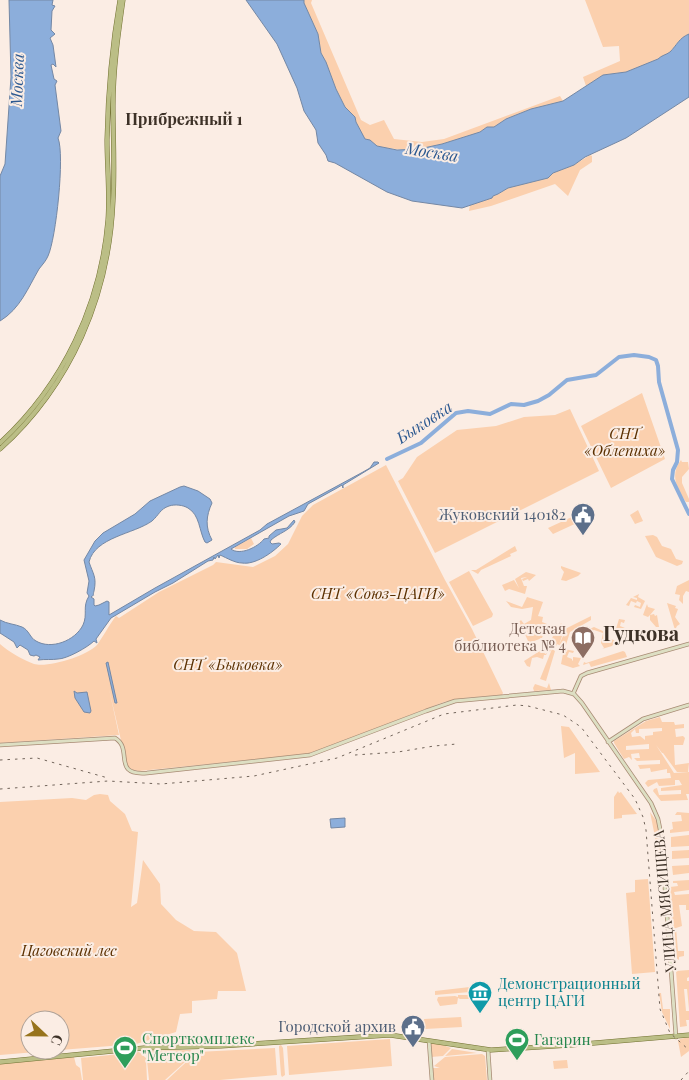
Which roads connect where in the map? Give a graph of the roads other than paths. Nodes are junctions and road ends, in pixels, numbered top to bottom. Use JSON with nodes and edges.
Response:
{"nodes":[{"id":1,"x":122,"y":0,"type":"edge"},
{"id":2,"x":0,"y":443,"type":"edge"},
{"id":3,"x":0,"y":449,"type":"edge"},
{"id":4,"x":689,"y":644,"type":"edge"},
{"id":5,"x":576,"y":687,"type":"junction"},
{"id":6,"x":563,"y":691,"type":"junction"},
{"id":7,"x":573,"y":694,"type":"junction"},
{"id":8,"x":579,"y":698,"type":"junction"},
{"id":9,"x":689,"y":705,"type":"edge"},
{"id":10,"x":608,"y":742,"type":"junction"},
{"id":11,"x":0,"y":745,"type":"edge"},
{"id":12,"x":689,"y":1035,"type":"edge"},
{"id":13,"x":676,"y":1037,"type":"junction"},
{"id":14,"x":429,"y":1040,"type":"junction"},
{"id":15,"x":488,"y":1050,"type":"junction"},
{"id":16,"x":0,"y":1062,"type":"edge"},
{"id":17,"x":432,"y":1080,"type":"edge"},
{"id":18,"x":490,"y":1080,"type":"edge"}],
"edges":[{"from":1,"to":2,"type":"main road"},
{"from":1,"to":3,"type":"main road"},
{"from":4,"to":5,"type":"main road"},
{"from":5,"to":6,"type":"main road"},
{"from":5,"to":7,"type":"main road"},
{"from":5,"to":8,"type":"main road"},
{"from":6,"to":7,"type":"main road"},
{"from":6,"to":11,"type":"main road"},
{"from":7,"to":8,"type":"main road"},
{"from":8,"to":10,"type":"main road","name":"УЛИЦА МЯСИЩЕВА"},
{"from":9,"to":10,"type":"main road"},
{"from":10,"to":13,"type":"main road","name":"УЛИЦА МЯСИЩЕВА"},
{"from":12,"to":13,"type":"main road"},
{"from":13,"to":15,"type":"main road"},
{"from":14,"to":15,"type":"main road"},
{"from":14,"to":16,"type":"main road"},
{"from":14,"to":17,"type":"main road"},
{"from":15,"to":18,"type":"main road"}]}
